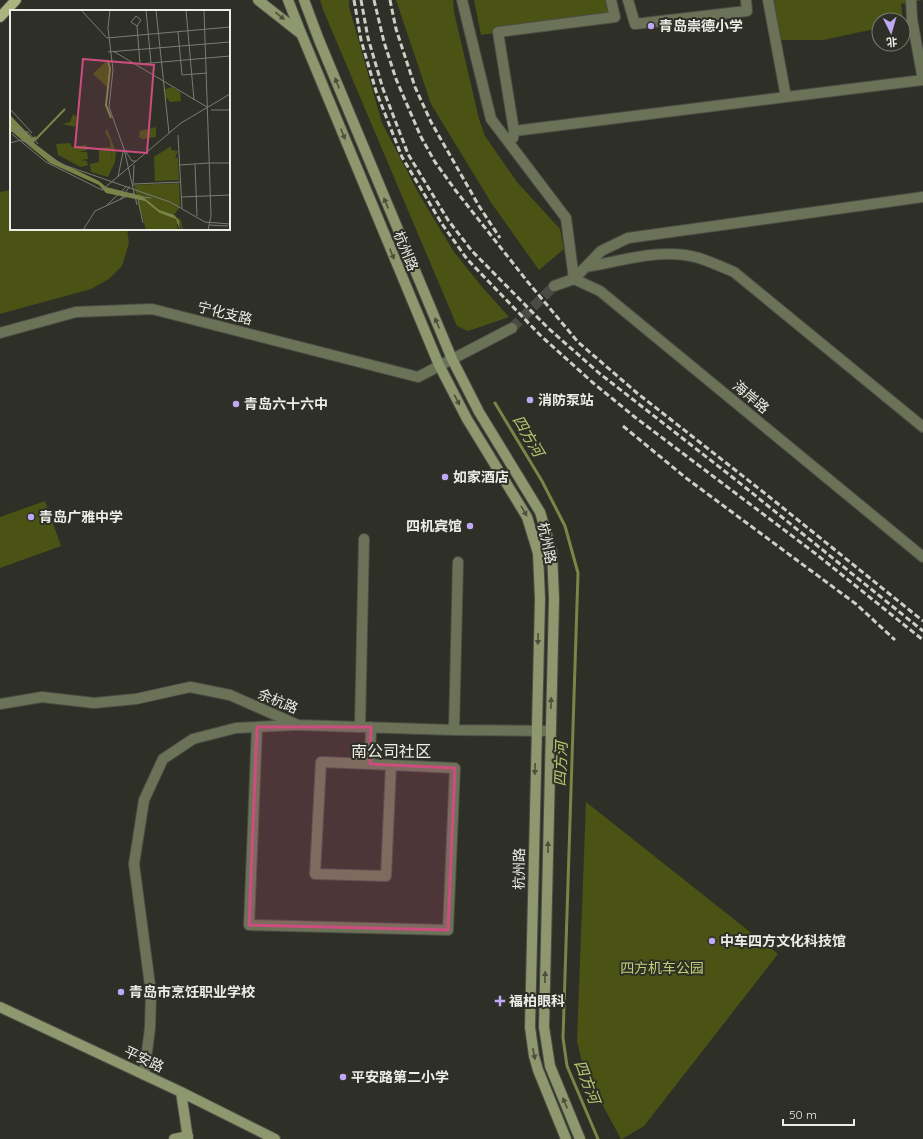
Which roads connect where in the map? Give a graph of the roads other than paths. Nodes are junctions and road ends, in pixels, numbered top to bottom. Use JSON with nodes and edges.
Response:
{"nodes":[{"id":1,"x":16,"y":0,"type":"edge"},
{"id":2,"x":258,"y":0,"type":"edge"},
{"id":3,"x":288,"y":0,"type":"edge"},
{"id":4,"x":304,"y":0,"type":"edge"},
{"id":5,"x":462,"y":0,"type":"edge"},
{"id":6,"x":611,"y":0,"type":"edge"},
{"id":7,"x":628,"y":0,"type":"edge"},
{"id":8,"x":746,"y":0,"type":"edge"},
{"id":9,"x":768,"y":0,"type":"edge"},
{"id":10,"x":911,"y":0,"type":"edge"},
{"id":11,"x":0,"y":17,"type":"edge"},
{"id":12,"x":301,"y":33,"type":"junction"},
{"id":13,"x":923,"y":80,"type":"edge"},
{"id":14,"x":786,"y":97,"type":"junction"},
{"id":15,"x":514,"y":131,"type":"junction"},
{"id":16,"x":513,"y":148,"type":"junction"},
{"id":17,"x":923,"y":197,"type":"edge"},
{"id":18,"x":586,"y":267,"type":"junction"},
{"id":19,"x":574,"y":279,"type":"junction"},
{"id":20,"x":554,"y":286,"type":"tunnel mouth"},
{"id":21,"x":512,"y":328,"type":"tunnel mouth"},
{"id":22,"x":0,"y":333,"type":"edge"},
{"id":23,"x":452,"y":359,"type":"junction"},
{"id":24,"x":439,"y":365,"type":"junction"},
{"id":25,"x":923,"y":427,"type":"edge"},
{"id":26,"x":364,"y":539,"type":"dead end"},
{"id":27,"x":923,"y":557,"type":"edge"},
{"id":28,"x":458,"y":562,"type":"dead end"},
{"id":29,"x":0,"y":704,"type":"edge"},
{"id":30,"x":298,"y":725,"type":"junction"},
{"id":31,"x":257,"y":727,"type":"junction"},
{"id":32,"x":360,"y":727,"type":"junction"},
{"id":33,"x":371,"y":727,"type":"junction"},
{"id":34,"x":454,"y":730,"type":"junction"},
{"id":35,"x":536,"y":731,"type":"junction"},
{"id":36,"x":550,"y":731,"type":"junction"},
{"id":37,"x":370,"y":764,"type":"junction"},
{"id":38,"x":392,"y":765,"type":"junction"},
{"id":39,"x":0,"y":1006,"type":"edge"},
{"id":40,"x":144,"y":1075,"type":"junction"},
{"id":41,"x":181,"y":1092,"type":"junction"},
{"id":42,"x":188,"y":1138,"type":"edge"},
{"id":43,"x":174,"y":1139,"type":"edge"},
{"id":44,"x":275,"y":1139,"type":"edge"},
{"id":45,"x":566,"y":1139,"type":"edge"},
{"id":46,"x":580,"y":1139,"type":"edge"}],
"edges":[{"from":1,"to":11,"type":"main road"},
{"from":2,"to":12,"type":"main road","one_way":true},
{"from":3,"to":12,"type":"main road","name":"杭州路"},
{"from":23,"to":4,"type":"main road","name":"杭州路","one_way":true},
{"from":5,"to":16,"type":"street"},
{"from":6,"to":15,"type":"street"},
{"from":7,"to":8,"type":"street"},
{"from":9,"to":14,"type":"street"},
{"from":10,"to":13,"type":"street"},
{"from":12,"to":24,"type":"main road","name":"杭州路","one_way":true},
{"from":13,"to":14,"type":"street"},
{"from":14,"to":15,"type":"street"},
{"from":15,"to":16,"type":"street"},
{"from":16,"to":19,"type":"street"},
{"from":17,"to":18,"type":"street"},
{"from":18,"to":19,"type":"street"},
{"from":18,"to":25,"type":"street"},
{"from":19,"to":20,"type":"street"},
{"from":19,"to":27,"type":"street","name":"海岸路"},
{"from":21,"to":23,"type":"street"},
{"from":22,"to":24,"type":"street","name":"宁化支路"},
{"from":23,"to":24,"type":"street"},
{"from":36,"to":23,"type":"main road","name":"杭州路","one_way":true},
{"from":24,"to":35,"type":"main road","name":"杭州路","one_way":true},
{"from":26,"to":32,"type":"street"},
{"from":28,"to":34,"type":"street"},
{"from":29,"to":30,"type":"street","name":"余杭路"},
{"from":30,"to":31,"type":"street"},
{"from":30,"to":32,"type":"street","name":"余杭路"},
{"from":31,"to":38,"type":"street"},
{"from":31,"to":40,"type":"street"},
{"from":32,"to":33,"type":"street","name":"余杭路"},
{"from":33,"to":34,"type":"street","name":"余杭路"},
{"from":33,"to":37,"type":"street"},
{"from":34,"to":35,"type":"street","name":"余杭路"},
{"from":35,"to":36,"type":"street","name":"余杭路"},
{"from":35,"to":45,"type":"main road","name":"杭州路","one_way":true},
{"from":46,"to":36,"type":"main road","name":"杭州路","one_way":true},
{"from":37,"to":38,"type":"street"},
{"from":37,"to":38,"type":"street"},
{"from":39,"to":40,"type":"main road","name":"平安路"},
{"from":40,"to":41,"type":"main road","name":"平安路"},
{"from":41,"to":42,"type":"main road"},
{"from":41,"to":44,"type":"main road","name":"平安路"},
{"from":42,"to":43,"type":"main road"}]}
